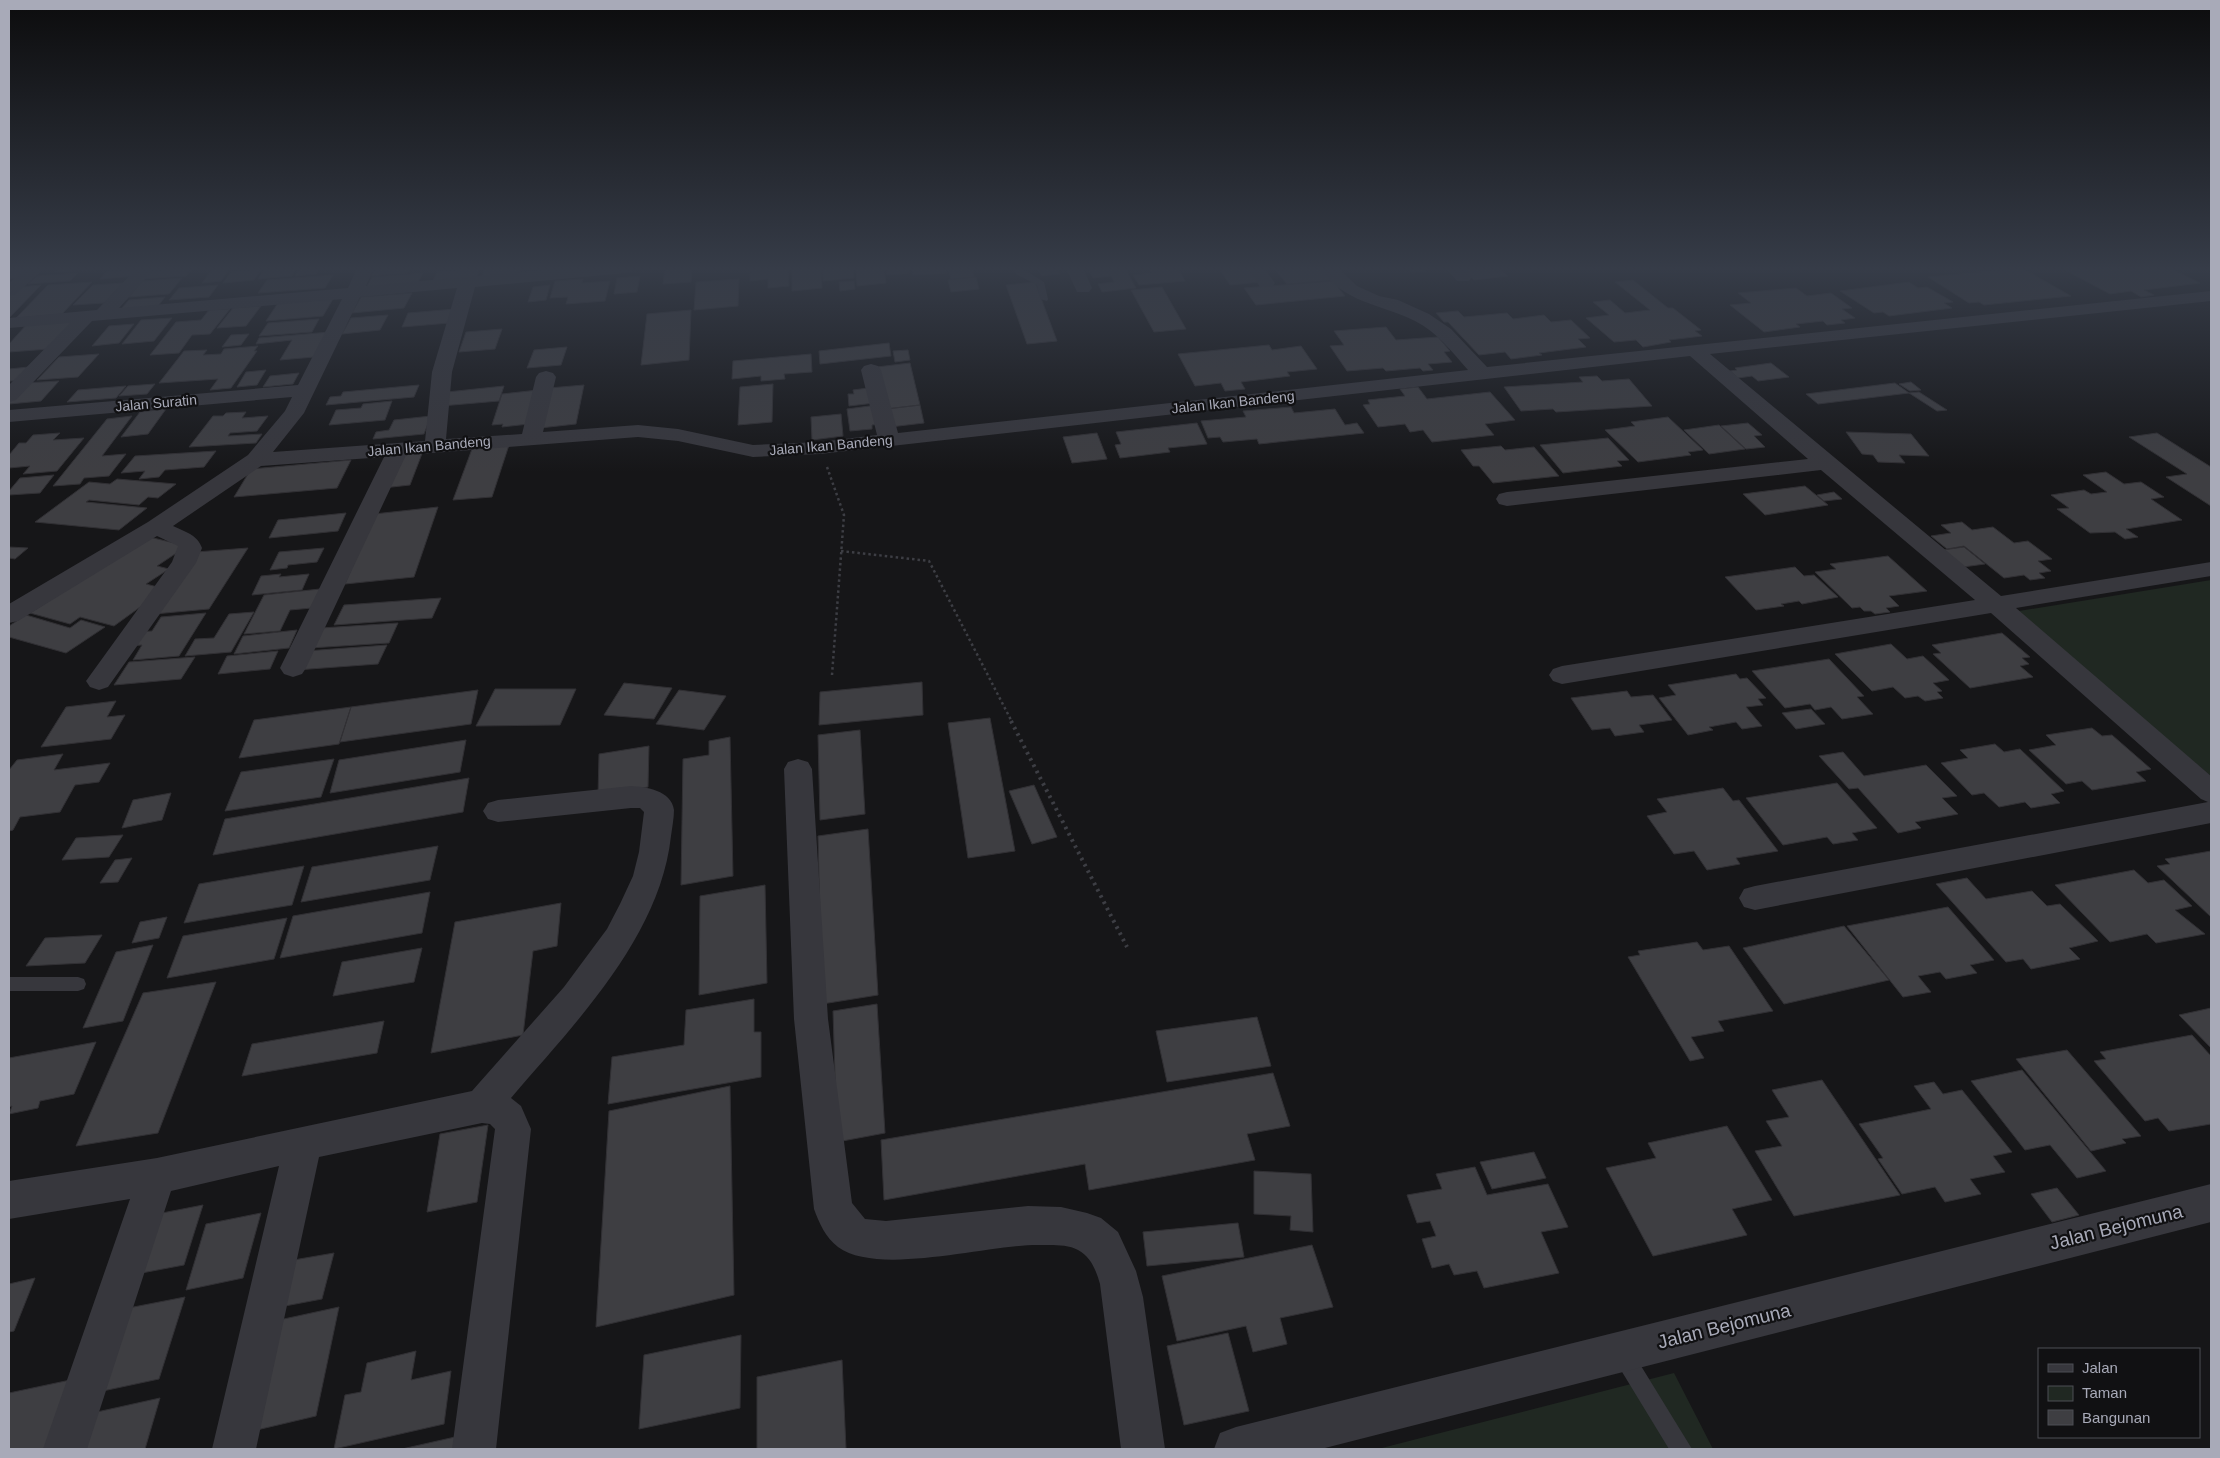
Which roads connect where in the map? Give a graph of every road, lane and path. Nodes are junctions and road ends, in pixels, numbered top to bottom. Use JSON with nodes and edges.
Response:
{"nodes":[{"id":1,"x":72,"y":336,"type":"edge"},
{"id":2,"x":332,"y":336,"type":"edge"},
{"id":3,"x":453,"y":336,"type":"edge"},
{"id":4,"x":1448,"y":336,"type":"edge"},
{"id":5,"x":1828,"y":336,"type":"edge"},
{"id":6,"x":1694,"y":350,"type":"junction"},
{"id":7,"x":871,"y":370,"type":"dead end"},
{"id":8,"x":1483,"y":374,"type":"junction"},
{"id":9,"x":546,"y":377,"type":"dead end"},
{"id":10,"x":304,"y":390,"type":"junction"},
{"id":11,"x":9,"y":396,"type":"edge"},
{"id":12,"x":9,"y":416,"type":"edge"},
{"id":13,"x":531,"y":438,"type":"junction"},
{"id":14,"x":889,"y":440,"type":"junction"},
{"id":15,"x":435,"y":446,"type":"junction"},
{"id":16,"x":820,"y":448,"type":"junction"},
{"id":17,"x":398,"y":449,"type":"junction"},
{"id":18,"x":256,"y":460,"type":"junction"},
{"id":19,"x":1826,"y":463,"type":"junction"},
{"id":20,"x":1506,"y":499,"type":"dead end"},
{"id":21,"x":156,"y":527,"type":"junction"},
{"id":22,"x":841,"y":551,"type":"junction"},
{"id":23,"x":2211,"y":569,"type":"edge"},
{"id":24,"x":1998,"y":606,"type":"junction"},
{"id":25,"x":9,"y":615,"type":"edge"},
{"id":26,"x":294,"y":668,"type":"dead end"},
{"id":27,"x":832,"y":675,"type":"dead end"},
{"id":28,"x":1562,"y":676,"type":"dead end"},
{"id":29,"x":99,"y":681,"type":"dead end"},
{"id":30,"x":798,"y":769,"type":"dead end"},
{"id":31,"x":2211,"y":792,"type":"edge"},
{"id":32,"x":498,"y":811,"type":"dead end"},
{"id":33,"x":2211,"y":812,"type":"edge"},
{"id":34,"x":1754,"y":898,"type":"dead end"},
{"id":35,"x":1127,"y":946,"type":"dead end"},
{"id":36,"x":78,"y":984,"type":"dead end"},
{"id":37,"x":11,"y":987,"type":"edge"},
{"id":38,"x":482,"y":1106,"type":"junction"},
{"id":39,"x":303,"y":1142,"type":"junction"},
{"id":40,"x":157,"y":1176,"type":"junction"},
{"id":41,"x":9,"y":1200,"type":"edge"},
{"id":42,"x":2211,"y":1203,"type":"edge"},
{"id":43,"x":1621,"y":1352,"type":"junction"},
{"id":44,"x":65,"y":1449,"type":"edge"},
{"id":45,"x":234,"y":1449,"type":"edge"},
{"id":46,"x":474,"y":1449,"type":"edge"},
{"id":47,"x":1142,"y":1449,"type":"edge"},
{"id":48,"x":1236,"y":1449,"type":"edge"},
{"id":49,"x":1681,"y":1449,"type":"edge"}],
"edges":[{"from":1,"to":11,"type":"street"},
{"from":2,"to":10,"type":"street"},
{"from":3,"to":15,"type":"street"},
{"from":4,"to":8,"type":"street"},
{"from":5,"to":6,"type":"street","name":"Jalan Ikan Bandeng"},
{"from":6,"to":8,"type":"street","name":"Jalan Ikan Bandeng"},
{"from":6,"to":19,"type":"street"},
{"from":7,"to":14,"type":"street"},
{"from":8,"to":14,"type":"street","name":"Jalan Ikan Bandeng"},
{"from":9,"to":13,"type":"street"},
{"from":10,"to":12,"type":"street","name":"Jalan Suratin"},
{"from":10,"to":18,"type":"street"},
{"from":13,"to":15,"type":"street","name":"Jalan Ikan Bandeng"},
{"from":13,"to":16,"type":"street","name":"Jalan Ikan Bandeng"},
{"from":14,"to":16,"type":"street","name":"Jalan Ikan Bandeng"},
{"from":15,"to":17,"type":"street","name":"Jalan Ikan Bandeng"},
{"from":16,"to":22,"type":"path"},
{"from":17,"to":18,"type":"street","name":"Jalan Ikan Bandeng"},
{"from":17,"to":26,"type":"street"},
{"from":18,"to":21,"type":"street"},
{"from":19,"to":20,"type":"street"},
{"from":19,"to":24,"type":"street"},
{"from":21,"to":25,"type":"street"},
{"from":21,"to":29,"type":"street"},
{"from":22,"to":27,"type":"path"},
{"from":22,"to":35,"type":"path"},
{"from":23,"to":24,"type":"street"},
{"from":24,"to":28,"type":"street"},
{"from":24,"to":31,"type":"street"},
{"from":30,"to":47,"type":"street"},
{"from":32,"to":38,"type":"street"},
{"from":33,"to":34,"type":"street"},
{"from":36,"to":37,"type":"lane"},
{"from":38,"to":39,"type":"street"},
{"from":38,"to":46,"type":"street"},
{"from":39,"to":40,"type":"street"},
{"from":39,"to":45,"type":"street"},
{"from":40,"to":41,"type":"street"},
{"from":40,"to":44,"type":"street"},
{"from":42,"to":43,"type":"street","name":"Jalan Bejomuna"},
{"from":43,"to":48,"type":"street","name":"Jalan Bejomuna"},
{"from":43,"to":49,"type":"lane"}]}
